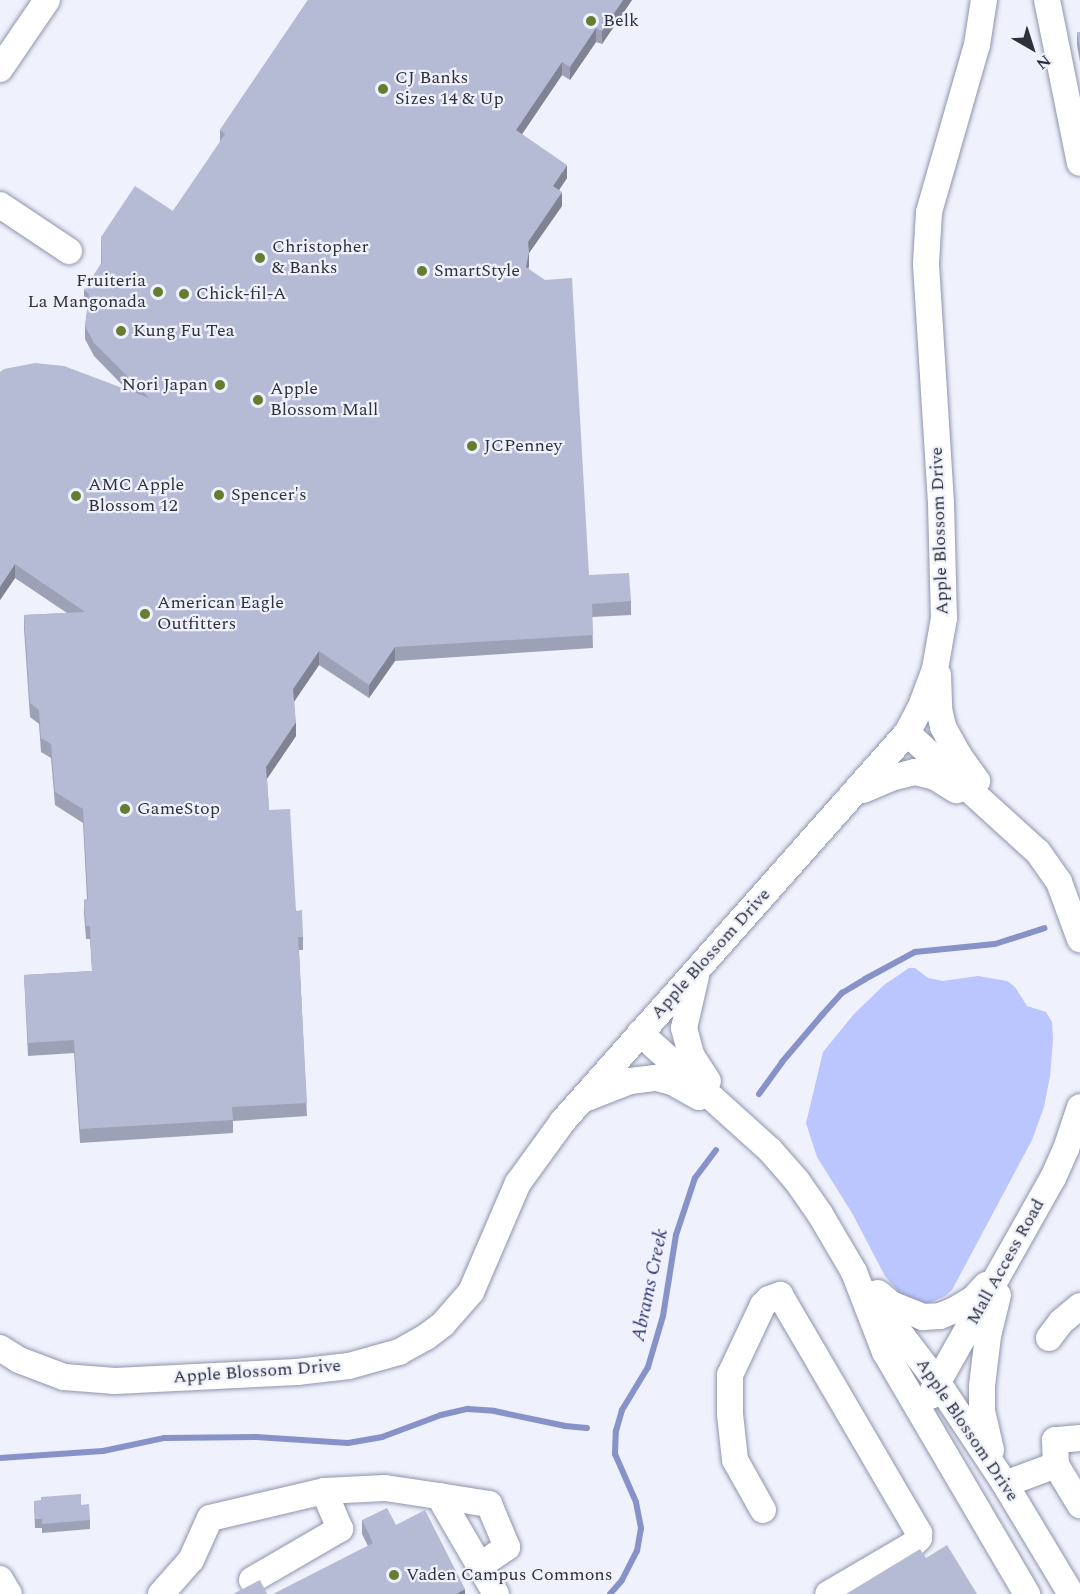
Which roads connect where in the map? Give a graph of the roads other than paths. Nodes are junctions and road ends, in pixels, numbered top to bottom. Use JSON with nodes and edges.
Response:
{"nodes":[{"id":1,"x":47,"y":0,"type":"edge"},
{"id":2,"x":984,"y":0,"type":"edge"},
{"id":3,"x":1047,"y":0,"type":"edge"},
{"id":4,"x":0,"y":69,"type":"edge"},
{"id":5,"x":1080,"y":163,"type":"edge"},
{"id":6,"x":0,"y":205,"type":"edge"},
{"id":7,"x":69,"y":251,"type":"dead end"},
{"id":8,"x":938,"y":658,"type":"junction"},
{"id":9,"x":907,"y":733,"type":"junction"},
{"id":10,"x":854,"y":794,"type":"junction"},
{"id":11,"x":1014,"y":829,"type":"junction"},
{"id":12,"x":1080,"y":939,"type":"edge"},
{"id":13,"x":698,"y":969,"type":"junction"},
{"id":14,"x":640,"y":1034,"type":"junction"},
{"id":15,"x":581,"y":1101,"type":"junction"},
{"id":16,"x":1080,"y":1107,"type":"edge"},
{"id":17,"x":733,"y":1115,"type":"junction"},
{"id":18,"x":1080,"y":1152,"type":"edge"},
{"id":19,"x":1053,"y":1178,"type":"junction"},
{"id":20,"x":1005,"y":1265,"type":"junction"},
{"id":21,"x":854,"y":1272,"type":"junction"},
{"id":22,"x":1080,"y":1306,"type":"edge"},
{"id":23,"x":1049,"y":1338,"type":"dead end"},
{"id":24,"x":0,"y":1348,"type":"edge"},
{"id":25,"x":939,"y":1383,"type":"junction"},
{"id":26,"x":920,"y":1411,"type":"junction"},
{"id":27,"x":1080,"y":1438,"type":"edge"},
{"id":28,"x":1056,"y":1465,"type":"junction"},
{"id":29,"x":1005,"y":1484,"type":"junction"},
{"id":30,"x":324,"y":1491,"type":"junction"},
{"id":31,"x":438,"y":1496,"type":"junction"},
{"id":32,"x":1080,"y":1505,"type":"edge"},
{"id":33,"x":763,"y":1510,"type":"dead end"},
{"id":34,"x":480,"y":1566,"type":"junction"},
{"id":35,"x":0,"y":1579,"type":"edge"},
{"id":36,"x":252,"y":1580,"type":"dead end"},
{"id":37,"x":9,"y":1594,"type":"edge"},
{"id":38,"x":161,"y":1594,"type":"edge"},
{"id":39,"x":496,"y":1594,"type":"edge"},
{"id":40,"x":828,"y":1594,"type":"edge"},
{"id":41,"x":1027,"y":1594,"type":"edge"},
{"id":42,"x":1071,"y":1594,"type":"edge"}],
"edges":[{"from":1,"to":4,"type":"street"},
{"from":2,"to":8,"type":"street","name":"Apple Blossom Drive"},
{"from":3,"to":5,"type":"street"},
{"from":6,"to":7,"type":"street"},
{"from":8,"to":9,"type":"street","name":"Apple Blossom Drive"},
{"from":8,"to":11,"type":"street"},
{"from":9,"to":10,"type":"street","name":"Apple Blossom Drive"},
{"from":9,"to":11,"type":"street"},
{"from":10,"to":11,"type":"street"},
{"from":10,"to":13,"type":"street","name":"Apple Blossom Drive"},
{"from":11,"to":12,"type":"street"},
{"from":13,"to":14,"type":"street","name":"Apple Blossom Drive"},
{"from":13,"to":17,"type":"street"},
{"from":14,"to":15,"type":"street","name":"Apple Blossom Drive"},
{"from":14,"to":17,"type":"street","name":"Apple Blossom Drive"},
{"from":15,"to":17,"type":"street"},
{"from":15,"to":24,"type":"street","name":"Apple Blossom Drive"},
{"from":16,"to":19,"type":"street","name":"Mall Access Road"},
{"from":17,"to":21,"type":"street","name":"Apple Blossom Drive"},
{"from":18,"to":19,"type":"street"},
{"from":19,"to":20,"type":"street","name":"Mall Access Road"},
{"from":20,"to":21,"type":"street"},
{"from":20,"to":25,"type":"street","name":"Mall Access Road"},
{"from":20,"to":29,"type":"street"},
{"from":21,"to":25,"type":"street","name":"Apple Blossom Drive"},
{"from":21,"to":26,"type":"street","name":"Apple Blossom Drive"},
{"from":22,"to":23,"type":"street"},
{"from":25,"to":26,"type":"street","name":"Mall Access Road"},
{"from":25,"to":29,"type":"street","name":"Apple Blossom Drive"},
{"from":26,"to":41,"type":"street","name":"Apple Blossom Drive"},
{"from":27,"to":28,"type":"street"},
{"from":28,"to":29,"type":"street"},
{"from":28,"to":32,"type":"street"},
{"from":29,"to":42,"type":"street","name":"Apple Blossom Drive"},
{"from":30,"to":31,"type":"street"},
{"from":30,"to":36,"type":"street"},
{"from":30,"to":38,"type":"street"},
{"from":31,"to":34,"type":"street"},
{"from":31,"to":34,"type":"street"},
{"from":33,"to":40,"type":"street"},
{"from":34,"to":39,"type":"street"},
{"from":35,"to":37,"type":"street"}]}
